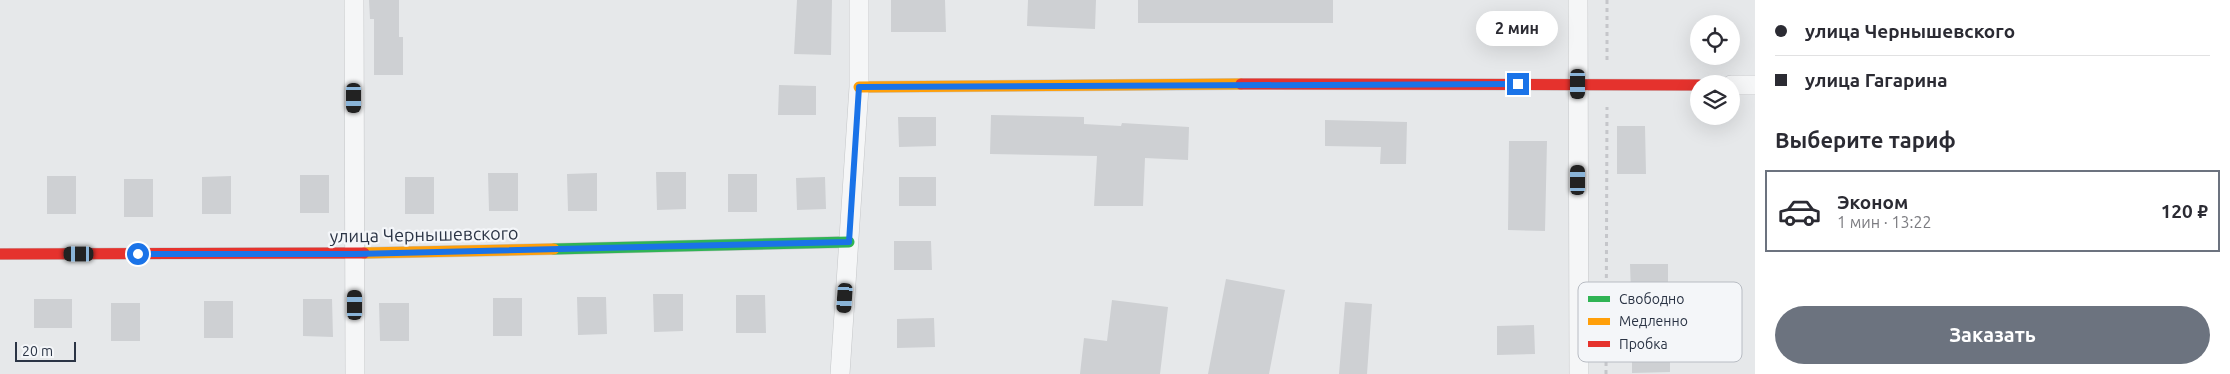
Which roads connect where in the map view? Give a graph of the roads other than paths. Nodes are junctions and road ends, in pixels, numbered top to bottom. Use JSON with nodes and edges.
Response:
{"nodes":[{"id":1,"x":354,"y":0,"type":"edge"},
{"id":2,"x":859,"y":0,"type":"edge"},
{"id":3,"x":1578,"y":0,"type":"edge"},
{"id":4,"x":1578,"y":84,"type":"junction"},
{"id":5,"x":1690,"y":85,"type":"edge"},
{"id":6,"x":1740,"y":85,"type":"edge"},
{"id":7,"x":1755,"y":85,"type":"edge"},
{"id":8,"x":859,"y":87,"type":"junction"},
{"id":9,"x":849,"y":242,"type":"junction"},
{"id":10,"x":0,"y":254,"type":"edge"},
{"id":11,"x":355,"y":254,"type":"junction"},
{"id":12,"x":1579,"y":282,"type":"edge"},
{"id":13,"x":355,"y":374,"type":"edge"},
{"id":14,"x":840,"y":374,"type":"edge"}],
"edges":[{"from":1,"to":11,"type":"street"},
{"from":2,"to":8,"type":"street"},
{"from":3,"to":4,"type":"street"},
{"from":4,"to":5,"type":"street"},
{"from":4,"to":8,"type":"street"},
{"from":4,"to":12,"type":"street"},
{"from":6,"to":7,"type":"street"},
{"from":8,"to":9,"type":"street"},
{"from":9,"to":11,"type":"street","name":"улица Чернышевского"},
{"from":9,"to":14,"type":"street"},
{"from":10,"to":11,"type":"street","name":"улица Чернышевского"},
{"from":11,"to":13,"type":"street"}]}
